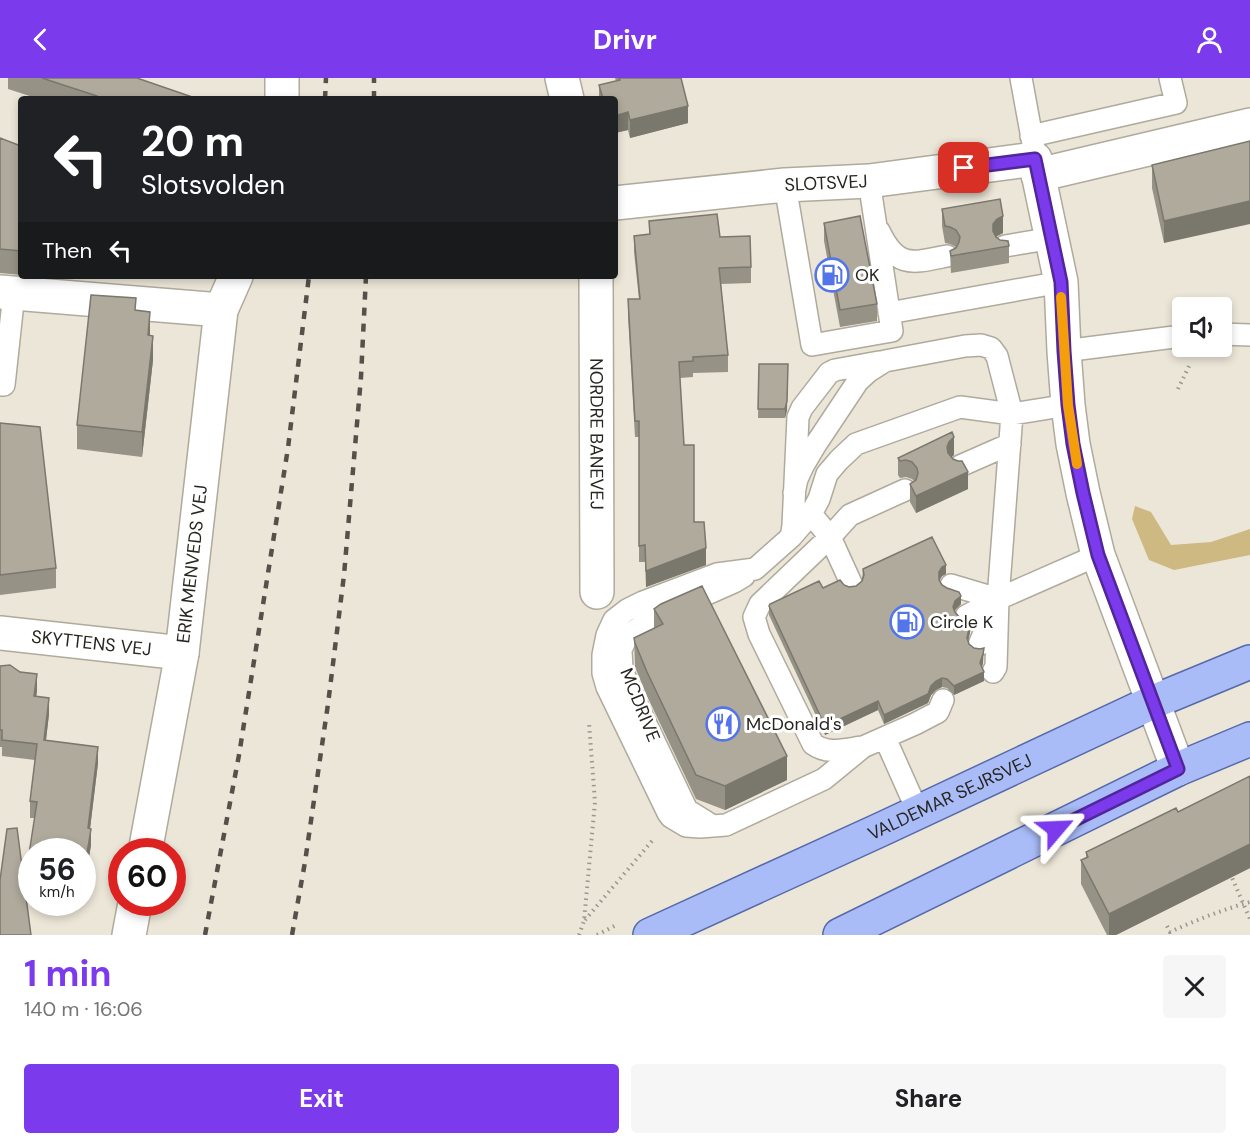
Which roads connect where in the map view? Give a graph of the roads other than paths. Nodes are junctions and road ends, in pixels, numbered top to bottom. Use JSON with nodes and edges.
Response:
{"nodes":[{"id":1,"x":282,"y":78,"type":"edge"},
{"id":2,"x":562,"y":78,"type":"edge"},
{"id":3,"x":1021,"y":78,"type":"edge"},
{"id":4,"x":1170,"y":78,"type":"edge"},
{"id":5,"x":282,"y":96,"type":"edge"},
{"id":6,"x":566,"y":96,"type":"edge"},
{"id":7,"x":1250,"y":125,"type":"edge"},
{"id":8,"x":1035,"y":157,"type":"junction"},
{"id":9,"x":869,"y":181,"type":"junction"},
{"id":10,"x":784,"y":185,"type":"junction"},
{"id":11,"x":618,"y":203,"type":"edge"},
{"id":12,"x":875,"y":219,"type":"junction"},
{"id":13,"x":1053,"y":238,"type":"junction"},
{"id":14,"x":1005,"y":246,"type":"edge"},
{"id":15,"x":947,"y":256,"type":"dead end"},
{"id":16,"x":235,"y":279,"type":"edge"},
{"id":17,"x":596,"y":279,"type":"edge"},
{"id":18,"x":1061,"y":282,"type":"junction"},
{"id":19,"x":7,"y":292,"type":"edge"},
{"id":20,"x":221,"y":310,"type":"junction"},
{"id":21,"x":889,"y":313,"type":"junction"},
{"id":22,"x":1232,"y":334,"type":"edge"},
{"id":23,"x":1250,"y":335,"type":"edge"},
{"id":24,"x":1172,"y":337,"type":"edge"},
{"id":25,"x":1064,"y":351,"type":"junction"},
{"id":26,"x":885,"y":361,"type":"junction"},
{"id":27,"x":0,"y":385,"type":"edge"},
{"id":28,"x":1068,"y":405,"type":"junction"},
{"id":29,"x":1012,"y":414,"type":"junction"},
{"id":30,"x":1010,"y":444,"type":"junction"},
{"id":31,"x":960,"y":466,"type":"edge"},
{"id":32,"x":905,"y":490,"type":"dead end"},
{"id":33,"x":794,"y":492,"type":"junction"},
{"id":34,"x":811,"y":514,"type":"junction"},
{"id":35,"x":791,"y":537,"type":"junction"},
{"id":36,"x":830,"y":537,"type":"junction"},
{"id":37,"x":1098,"y":555,"type":"junction"},
{"id":38,"x":755,"y":569,"type":"junction"},
{"id":39,"x":851,"y":583,"type":"dead end"},
{"id":40,"x":951,"y":585,"type":"dead end"},
{"id":41,"x":597,"y":592,"type":"dead end"},
{"id":42,"x":998,"y":599,"type":"junction"},
{"id":43,"x":966,"y":616,"type":"dead end"},
{"id":44,"x":0,"y":633,"type":"edge"},
{"id":45,"x":979,"y":645,"type":"dead end"},
{"id":46,"x":182,"y":653,"type":"junction"},
{"id":47,"x":1250,"y":662,"type":"edge"},
{"id":48,"x":993,"y":672,"type":"dead end"},
{"id":49,"x":943,"y":700,"type":"dead end"},
{"id":50,"x":1153,"y":702,"type":"junction"},
{"id":51,"x":885,"y":738,"type":"junction"},
{"id":52,"x":1250,"y":739,"type":"edge"},
{"id":53,"x":863,"y":747,"type":"junction"},
{"id":54,"x":1178,"y":769,"type":"junction"},
{"id":55,"x":918,"y":813,"type":"junction"},
{"id":56,"x":713,"y":827,"type":"junction"},
{"id":57,"x":148,"y":838,"type":"edge"},
{"id":58,"x":133,"y":916,"type":"edge"},
{"id":59,"x":129,"y":935,"type":"edge"},
{"id":60,"x":650,"y":935,"type":"edge"},
{"id":61,"x":840,"y":935,"type":"edge"}],
"edges":[{"from":1,"to":5,"type":"street"},
{"from":2,"to":6,"type":"street"},
{"from":3,"to":8,"type":"lane"},
{"from":4,"to":8,"type":"lane"},
{"from":7,"to":8,"type":"street","name":"SLOTSVEJ"},
{"from":8,"to":9,"type":"street","name":"SLOTSVEJ"},
{"from":8,"to":13,"type":"street"},
{"from":9,"to":10,"type":"street","name":"SLOTSVEJ"},
{"from":9,"to":12,"type":"lane"},
{"from":10,"to":11,"type":"street","name":"SLOTSVEJ"},
{"from":10,"to":21,"type":"lane"},
{"from":12,"to":15,"type":"lane"},
{"from":12,"to":21,"type":"lane"},
{"from":13,"to":14,"type":"lane"},
{"from":13,"to":18,"type":"street"},
{"from":16,"to":20,"type":"street","name":"ERIK MENVEDS VEJ"},
{"from":17,"to":41,"type":"street","name":"NORDRE BANEVEJ"},
{"from":18,"to":21,"type":"lane"},
{"from":18,"to":25,"type":"street"},
{"from":19,"to":20,"type":"street"},
{"from":19,"to":27,"type":"lane"},
{"from":20,"to":46,"type":"street","name":"ERIK MENVEDS VEJ"},
{"from":22,"to":23,"type":"lane"},
{"from":24,"to":25,"type":"lane"},
{"from":25,"to":28,"type":"street"},
{"from":26,"to":29,"type":"lane"},
{"from":26,"to":33,"type":"lane"},
{"from":26,"to":33,"type":"lane"},
{"from":28,"to":29,"type":"lane","name":"MCDRIVE"},
{"from":28,"to":37,"type":"street"},
{"from":29,"to":30,"type":"lane"},
{"from":29,"to":34,"type":"lane","name":"MCDRIVE"},
{"from":30,"to":31,"type":"lane"},
{"from":30,"to":42,"type":"lane"},
{"from":32,"to":36,"type":"lane"},
{"from":33,"to":35,"type":"lane"},
{"from":34,"to":35,"type":"lane","name":"MCDRIVE"},
{"from":34,"to":36,"type":"lane"},
{"from":35,"to":38,"type":"lane","name":"MCDRIVE"},
{"from":36,"to":39,"type":"lane"},
{"from":36,"to":53,"type":"lane"},
{"from":37,"to":42,"type":"lane"},
{"from":37,"to":50,"type":"street"},
{"from":38,"to":56,"type":"lane","name":"MCDRIVE"},
{"from":38,"to":56,"type":"lane"},
{"from":40,"to":42,"type":"lane"},
{"from":42,"to":43,"type":"lane"},
{"from":42,"to":45,"type":"lane"},
{"from":42,"to":48,"type":"lane"},
{"from":44,"to":46,"type":"street","name":"SKYTTENS VEJ"},
{"from":46,"to":57,"type":"street","name":"ERIK MENVEDS VEJ"},
{"from":47,"to":50,"type":"main road","name":"VALDEMAR SEJRSVEJ"},
{"from":49,"to":51,"type":"lane"},
{"from":50,"to":54,"type":"street"},
{"from":50,"to":55,"type":"main road","name":"VALDEMAR SEJRSVEJ"},
{"from":51,"to":53,"type":"lane"},
{"from":51,"to":55,"type":"lane"},
{"from":52,"to":54,"type":"main road"},
{"from":53,"to":56,"type":"lane"},
{"from":54,"to":61,"type":"main road"},
{"from":55,"to":60,"type":"main road","name":"VALDEMAR SEJRSVEJ"},
{"from":58,"to":59,"type":"street"}]}
